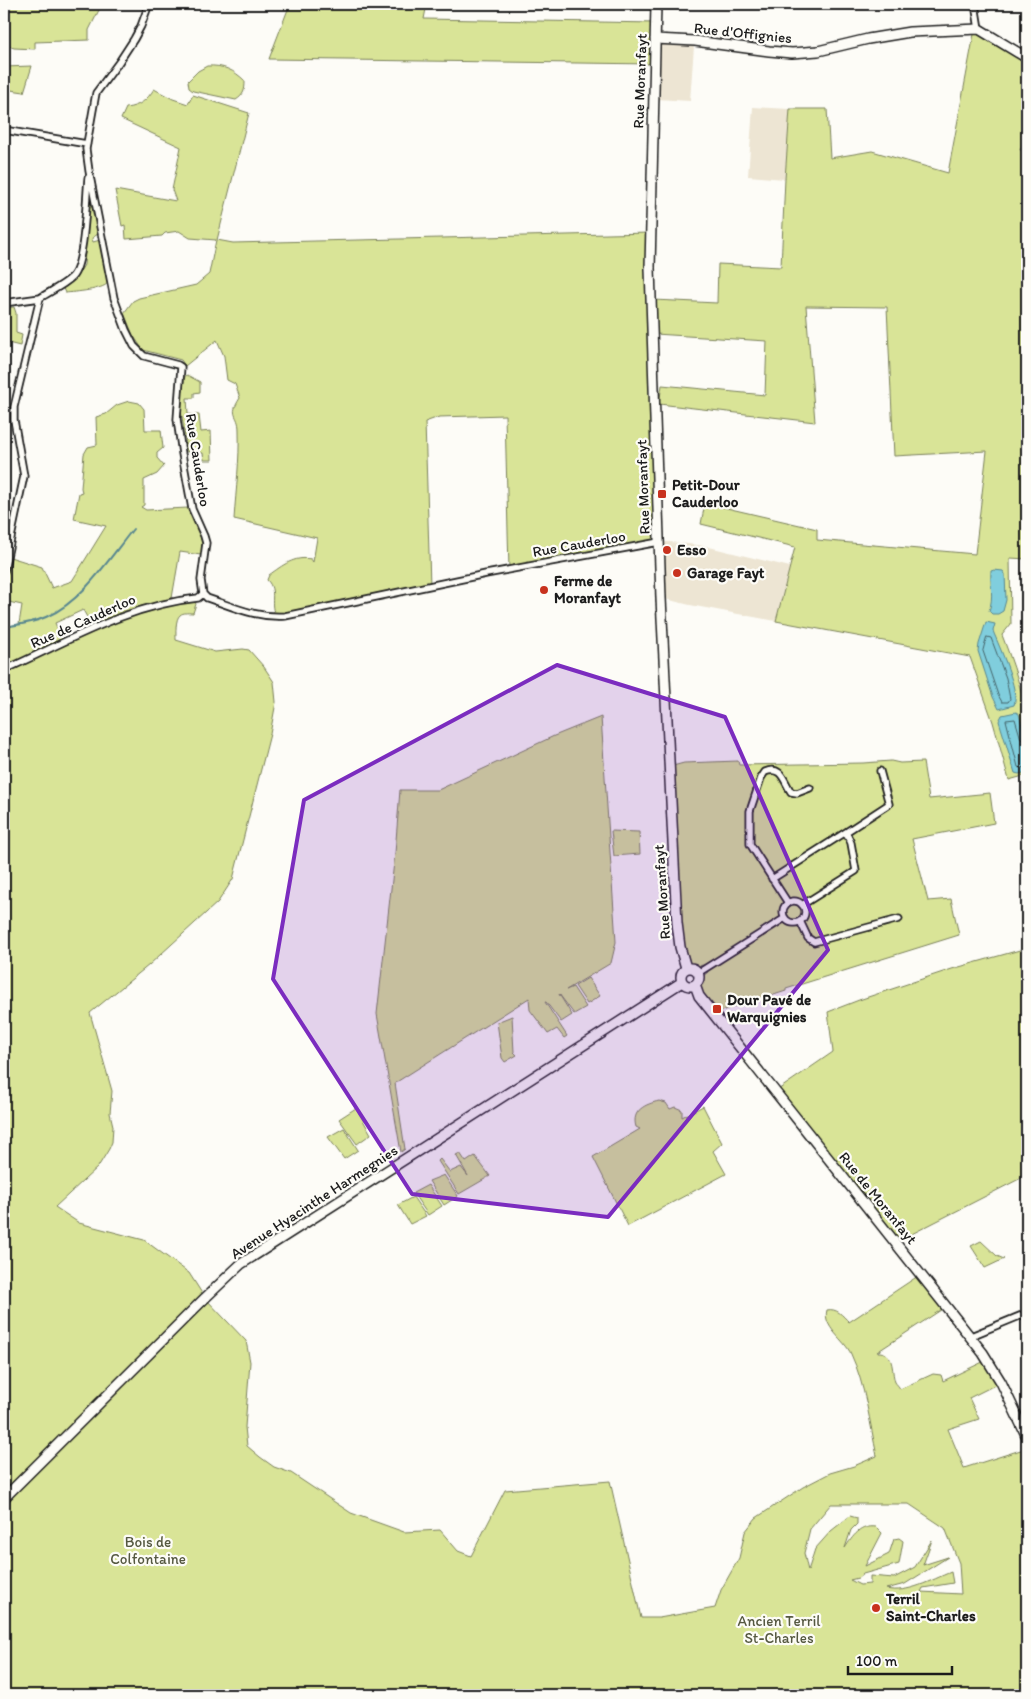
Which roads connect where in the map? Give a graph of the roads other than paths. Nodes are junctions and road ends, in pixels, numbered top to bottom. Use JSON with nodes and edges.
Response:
{"nodes":[{"id":1,"x":149,"y":4,"type":"edge"},
{"id":2,"x":656,"y":4,"type":"edge"},
{"id":3,"x":975,"y":4,"type":"edge"},
{"id":4,"x":980,"y":29,"type":"junction"},
{"id":5,"x":655,"y":39,"type":"junction"},
{"id":6,"x":1027,"y":58,"type":"edge"},
{"id":7,"x":4,"y":130,"type":"edge"},
{"id":8,"x":86,"y":144,"type":"junction"},
{"id":9,"x":89,"y":171,"type":"junction"},
{"id":10,"x":40,"y":298,"type":"junction"},
{"id":11,"x":4,"y":304,"type":"edge"},
{"id":12,"x":659,"y":542,"type":"junction"},
{"id":13,"x":4,"y":571,"type":"edge"},
{"id":14,"x":203,"y":594,"type":"junction"},
{"id":15,"x":4,"y":670,"type":"edge"},
{"id":16,"x":880,"y":771,"type":"dead end"},
{"id":17,"x":810,"y":788,"type":"dead end"},
{"id":18,"x":846,"y":832,"type":"junction"},
{"id":19,"x":772,"y":879,"type":"junction"},
{"id":20,"x":788,"y":903,"type":"junction"},
{"id":21,"x":802,"y":905,"type":"junction"},
{"id":22,"x":785,"y":918,"type":"junction"},
{"id":23,"x":899,"y":919,"type":"dead end"},
{"id":24,"x":800,"y":921,"type":"junction"},
{"id":25,"x":686,"y":968,"type":"junction"},
{"id":26,"x":698,"y":973,"type":"junction"},
{"id":27,"x":682,"y":982,"type":"junction"},
{"id":28,"x":695,"y":985,"type":"junction"},
{"id":29,"x":1027,"y":1313,"type":"edge"},
{"id":30,"x":971,"y":1336,"type":"junction"},
{"id":31,"x":1027,"y":1437,"type":"edge"},
{"id":32,"x":4,"y":1498,"type":"edge"}],
"edges":[{"from":1,"to":8,"type":"street","name":"Rue Cauderloo"},
{"from":2,"to":5,"type":"main road","name":"Rue Moranfayt"},
{"from":3,"to":4,"type":"street"},
{"from":4,"to":5,"type":"main road","name":"Rue d'Offignies"},
{"from":4,"to":6,"type":"main road"},
{"from":5,"to":12,"type":"main road","name":"Rue Moranfayt"},
{"from":7,"to":8,"type":"street"},
{"from":8,"to":9,"type":"street","name":"Rue Cauderloo"},
{"from":9,"to":10,"type":"street"},
{"from":9,"to":14,"type":"street","name":"Rue Cauderloo"},
{"from":10,"to":11,"type":"street"},
{"from":10,"to":13,"type":"street"},
{"from":12,"to":14,"type":"street","name":"Rue Cauderloo"},
{"from":12,"to":25,"type":"main road","name":"Rue Moranfayt"},
{"from":14,"to":15,"type":"street","name":"Rue de Cauderloo"},
{"from":16,"to":18,"type":"street"},
{"from":17,"to":19,"type":"street"},
{"from":18,"to":19,"type":"street"},
{"from":18,"to":21,"type":"street"},
{"from":19,"to":20,"type":"street"},
{"from":20,"to":21,"type":"street"},
{"from":20,"to":22,"type":"street"},
{"from":21,"to":24,"type":"street"},
{"from":22,"to":24,"type":"street"},
{"from":22,"to":26,"type":"street"},
{"from":23,"to":24,"type":"street"},
{"from":25,"to":26,"type":"main road"},
{"from":25,"to":27,"type":"main road"},
{"from":26,"to":28,"type":"main road"},
{"from":27,"to":28,"type":"main road"},
{"from":27,"to":32,"type":"main road","name":"Avenue Hyacinthe Harmegnies"},
{"from":28,"to":30,"type":"main road","name":"Rue de Moranfayt"},
{"from":29,"to":30,"type":"street"},
{"from":30,"to":31,"type":"main road","name":"Rue de Moranfayt"}]}
